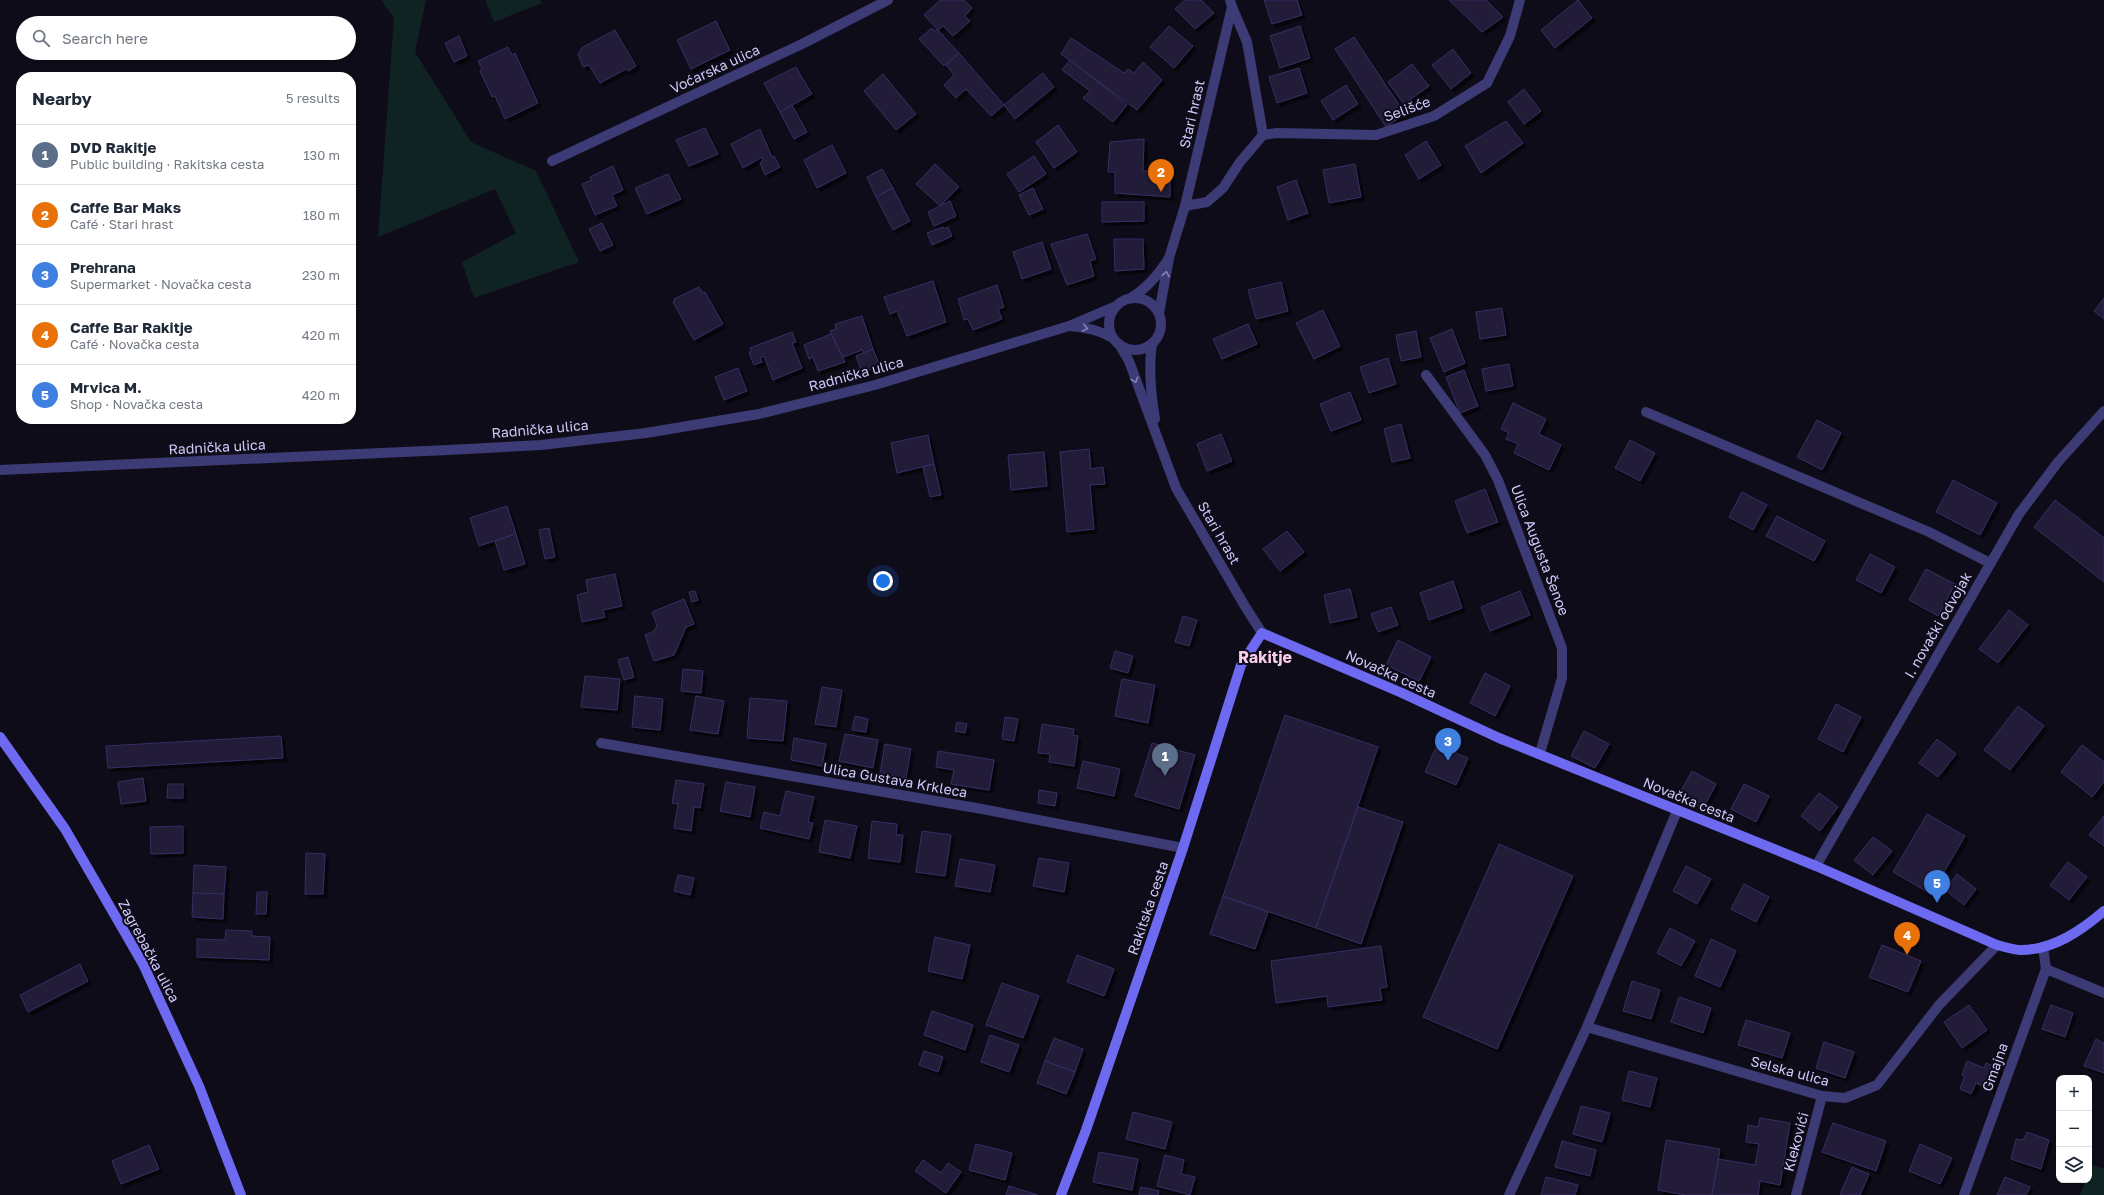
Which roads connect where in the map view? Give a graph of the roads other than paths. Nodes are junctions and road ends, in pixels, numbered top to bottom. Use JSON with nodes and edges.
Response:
{"nodes":[{"id":1,"x":888,"y":0,"type":"edge"},
{"id":2,"x":1520,"y":0,"type":"edge"},
{"id":3,"x":1231,"y":4,"type":"edge"},
{"id":4,"x":1263,"y":136,"type":"junction"},
{"id":5,"x":552,"y":161,"type":"dead end"},
{"id":6,"x":1185,"y":206,"type":"junction"},
{"id":7,"x":1169,"y":258,"type":"junction"},
{"id":8,"x":1131,"y":298,"type":"junction"},
{"id":9,"x":1116,"y":306,"type":"junction"},
{"id":10,"x":1159,"y":313,"type":"junction"},
{"id":11,"x":1069,"y":326,"type":"junction"},
{"id":12,"x":1116,"y":341,"type":"junction"},
{"id":13,"x":1152,"y":344,"type":"junction"},
{"id":14,"x":1426,"y":375,"type":"dead end"},
{"id":15,"x":2104,"y":411,"type":"edge"},
{"id":16,"x":1646,"y":412,"type":"dead end"},
{"id":17,"x":1159,"y":443,"type":"junction"},
{"id":18,"x":0,"y":470,"type":"edge"},
{"id":19,"x":1990,"y":563,"type":"junction"},
{"id":20,"x":1262,"y":633,"type":"junction"},
{"id":21,"x":0,"y":737,"type":"edge"},
{"id":22,"x":601,"y":743,"type":"dead end"},
{"id":23,"x":1540,"y":753,"type":"junction"},
{"id":24,"x":1677,"y":811,"type":"junction"},
{"id":25,"x":1183,"y":848,"type":"junction"},
{"id":26,"x":1816,"y":866,"type":"junction"},
{"id":27,"x":2104,"y":911,"type":"edge"},
{"id":28,"x":1997,"y":945,"type":"junction"},
{"id":29,"x":2043,"y":947,"type":"junction"},
{"id":30,"x":2046,"y":969,"type":"junction"},
{"id":31,"x":2104,"y":993,"type":"edge"},
{"id":32,"x":1587,"y":1027,"type":"junction"},
{"id":33,"x":1822,"y":1096,"type":"junction"},
{"id":34,"x":241,"y":1195,"type":"edge"},
{"id":35,"x":1061,"y":1195,"type":"edge"},
{"id":36,"x":1509,"y":1195,"type":"edge"},
{"id":37,"x":1796,"y":1195,"type":"edge"},
{"id":38,"x":1964,"y":1195,"type":"edge"}],
"edges":[{"from":1,"to":5,"type":"street","name":"Voćarska ulica"},
{"from":2,"to":4,"type":"street","name":"Selišće"},
{"from":3,"to":4,"type":"street"},
{"from":3,"to":6,"type":"street","name":"Stari hrast"},
{"from":4,"to":6,"type":"street"},
{"from":6,"to":7,"type":"street","name":"Stari hrast"},
{"from":7,"to":8,"type":"street","name":"Stari hrast"},
{"from":10,"to":7,"type":"street","name":"Stari hrast","one_way":true},
{"from":8,"to":9,"type":"street"},
{"from":8,"to":10,"type":"street"},
{"from":9,"to":11,"type":"street","name":"Radnička ulica"},
{"from":9,"to":12,"type":"street"},
{"from":10,"to":13,"type":"street"},
{"from":11,"to":12,"type":"street","name":"Radnička ulica","one_way":true},
{"from":11,"to":18,"type":"street","name":"Radnička ulica"},
{"from":12,"to":13,"type":"street"},
{"from":12,"to":17,"type":"street","name":"Stari hrast","one_way":true},
{"from":13,"to":17,"type":"street","name":"Stari hrast"},
{"from":14,"to":23,"type":"street","name":"Ulica Augusta Šenoe"},
{"from":15,"to":19,"type":"street","name":"I. novački odvojak"},
{"from":16,"to":19,"type":"street"},
{"from":17,"to":20,"type":"street","name":"Stari hrast"},
{"from":19,"to":26,"type":"street","name":"I. novački odvojak"},
{"from":20,"to":23,"type":"street","name":"Novačka cesta"},
{"from":20,"to":25,"type":"street","name":"Rakitska cesta"},
{"from":21,"to":34,"type":"street","name":"Zagrebačka ulica"},
{"from":22,"to":25,"type":"street","name":"Ulica Gustava Krkleca"},
{"from":23,"to":24,"type":"street","name":"Novačka cesta"},
{"from":24,"to":26,"type":"street","name":"Novačka cesta"},
{"from":24,"to":32,"type":"street"},
{"from":25,"to":35,"type":"street","name":"Rakitska cesta"},
{"from":26,"to":28,"type":"street","name":"Novačka cesta"},
{"from":27,"to":29,"type":"street","name":"Novačka cesta"},
{"from":28,"to":29,"type":"street","name":"Novačka cesta"},
{"from":28,"to":33,"type":"street","name":"Selska ulica"},
{"from":29,"to":30,"type":"street","name":"Gmajna"},
{"from":30,"to":31,"type":"street"},
{"from":30,"to":38,"type":"street","name":"Gmajna"},
{"from":32,"to":33,"type":"street","name":"Selska ulica"},
{"from":32,"to":36,"type":"street"},
{"from":33,"to":37,"type":"street","name":"Klekovići"}]}
